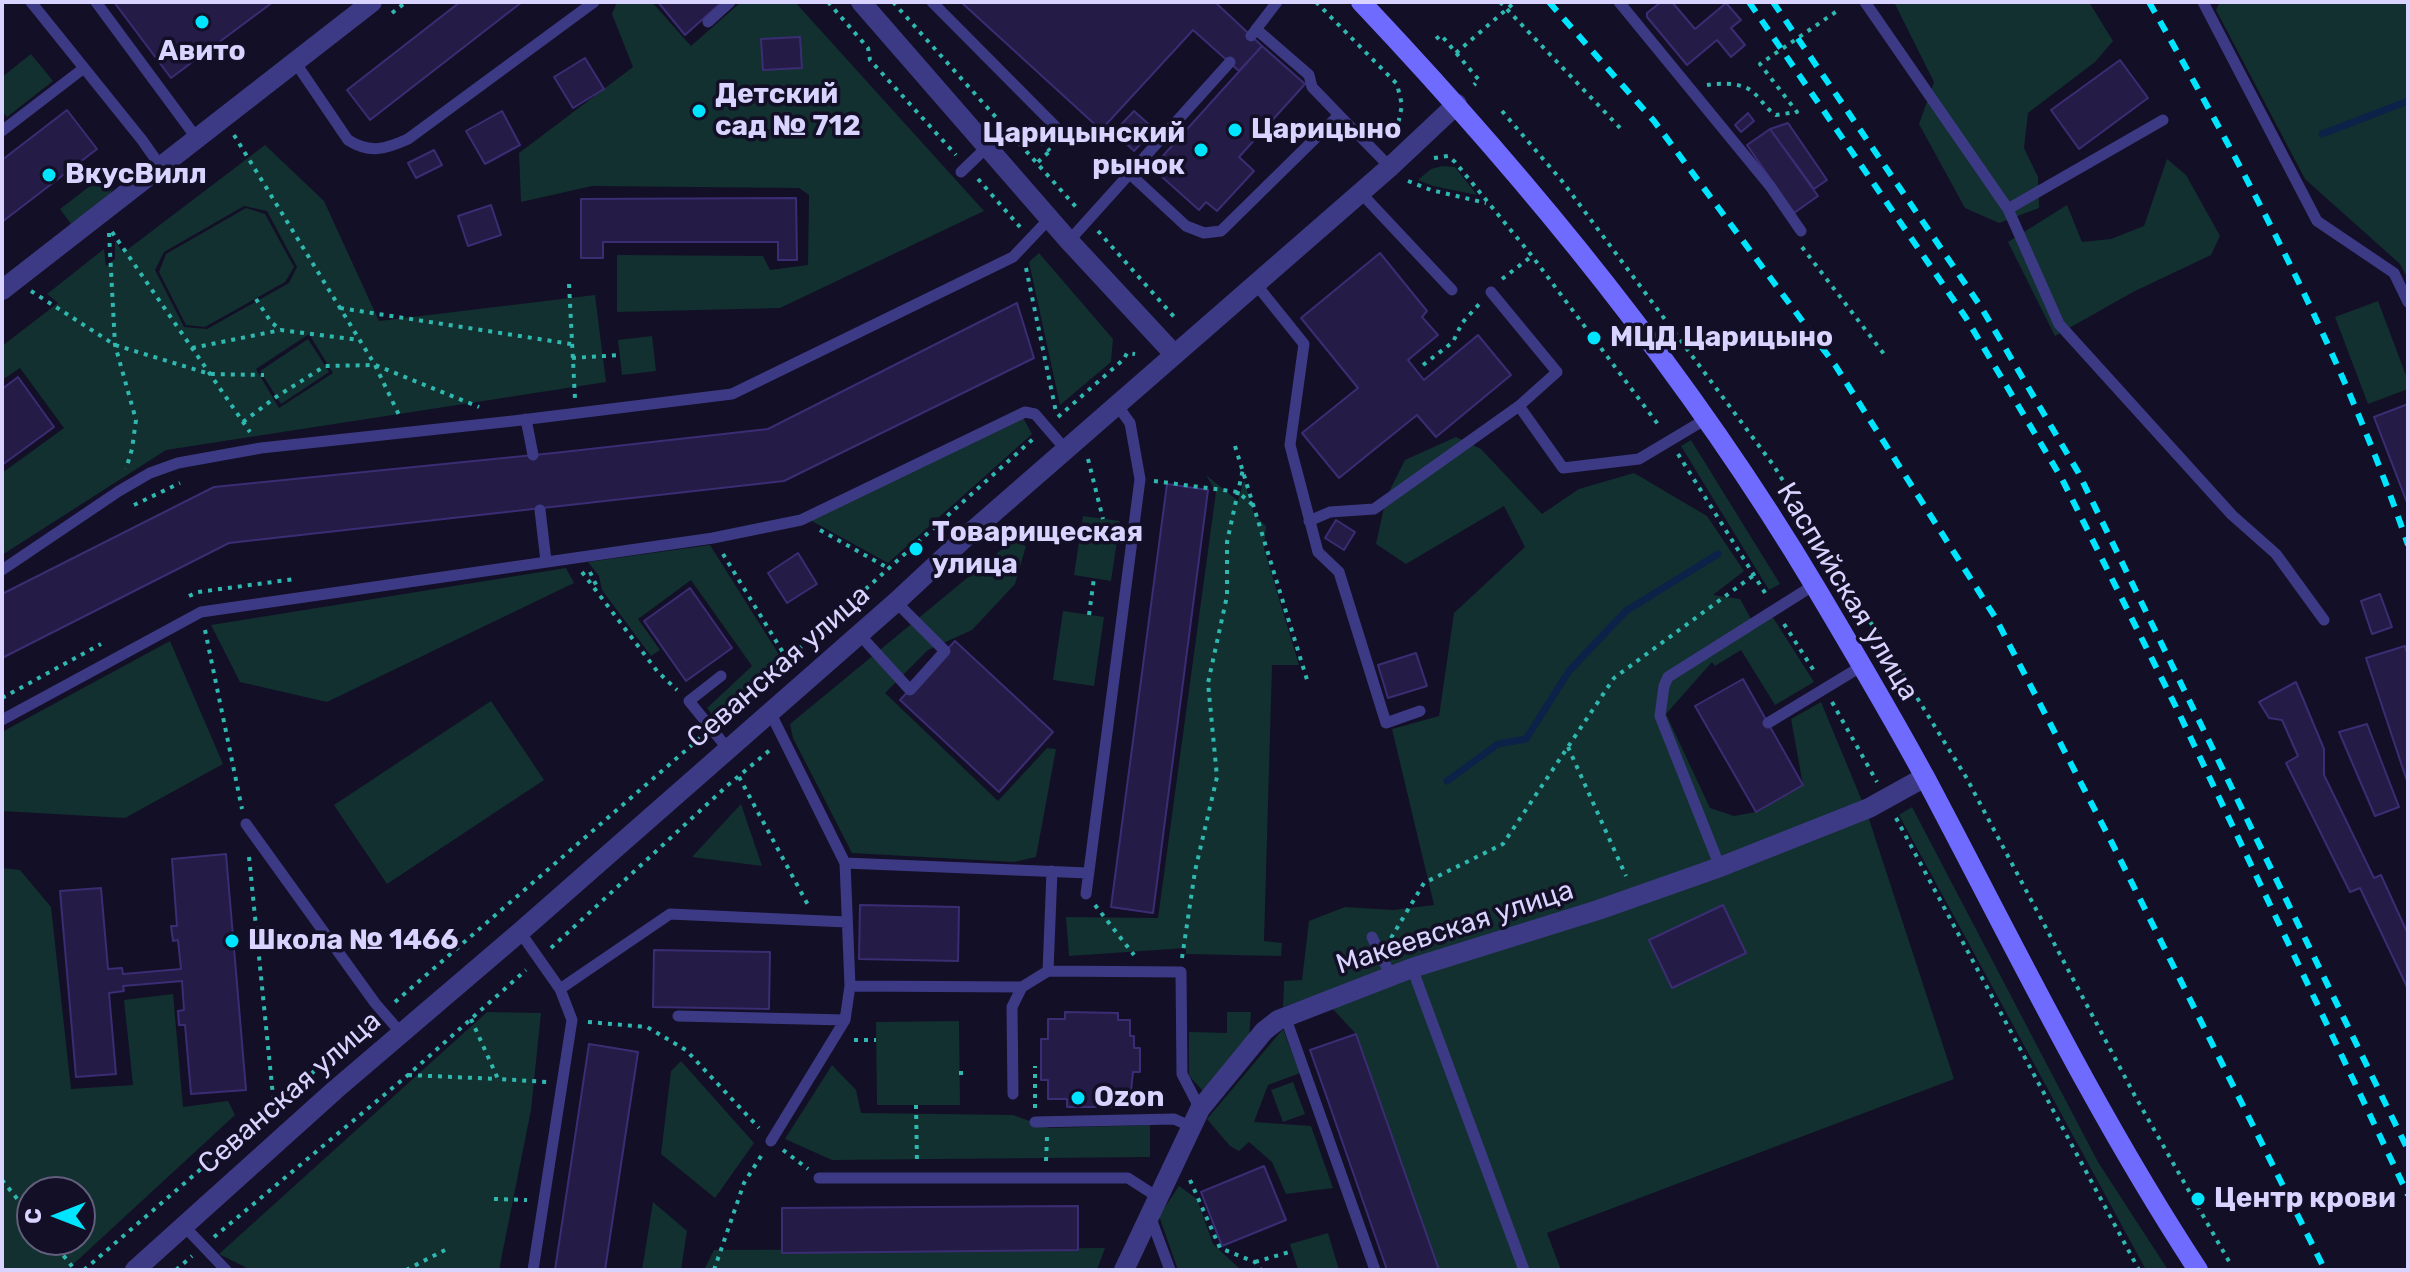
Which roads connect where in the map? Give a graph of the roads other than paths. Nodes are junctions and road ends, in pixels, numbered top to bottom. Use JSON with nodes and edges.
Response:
{"nodes":[{"id":1,"x":31,"y":2,"type":"edge"},
{"id":2,"x":96,"y":2,"type":"edge"},
{"id":3,"x":372,"y":2,"type":"edge"},
{"id":4,"x":594,"y":2,"type":"edge"},
{"id":5,"x":730,"y":2,"type":"edge"},
{"id":6,"x":932,"y":2,"type":"edge"},
{"id":7,"x":1277,"y":2,"type":"edge"},
{"id":8,"x":1361,"y":2,"type":"edge"},
{"id":9,"x":1619,"y":2,"type":"edge"},
{"id":10,"x":1865,"y":2,"type":"edge"},
{"id":11,"x":2203,"y":2,"type":"edge"},
{"id":12,"x":867,"y":4,"type":"edge"},
{"id":13,"x":708,"y":22,"type":"dead end"},
{"id":14,"x":295,"y":62,"type":"junction"},
{"id":15,"x":1230,"y":62,"type":"dead end"},
{"id":16,"x":84,"y":68,"type":"junction"},
{"id":17,"x":1457,"y":104,"type":"junction"},
{"id":18,"x":1339,"y":115,"type":"junction"},
{"id":19,"x":2163,"y":120,"type":"dead end"},
{"id":20,"x":2,"y":131,"type":"edge"},
{"id":21,"x":1066,"y":137,"type":"dead end"},
{"id":22,"x":198,"y":140,"type":"junction"},
{"id":23,"x":987,"y":147,"type":"junction"},
{"id":24,"x":161,"y":167,"type":"junction"},
{"id":25,"x":1390,"y":167,"type":"junction"},
{"id":26,"x":964,"y":169,"type":"road end"},
{"id":27,"x":1130,"y":174,"type":"junction"},
{"id":28,"x":1360,"y":192,"type":"junction"},
{"id":29,"x":2008,"y":209,"type":"junction"},
{"id":30,"x":1049,"y":219,"type":"junction"},
{"id":31,"x":1799,"y":236,"type":"road end"},
{"id":32,"x":1069,"y":241,"type":"junction"},
{"id":33,"x":1255,"y":283,"type":"junction"},
{"id":34,"x":2,"y":290,"type":"edge"},
{"id":35,"x":1452,"y":290,"type":"dead end"},
{"id":36,"x":1491,"y":292,"type":"dead end"},
{"id":37,"x":2408,"y":302,"type":"edge"},
{"id":38,"x":1174,"y":354,"type":"junction"},
{"id":39,"x":1117,"y":405,"type":"junction"},
{"id":40,"x":1519,"y":406,"type":"junction"},
{"id":41,"x":526,"y":419,"type":"junction"},
{"id":42,"x":1706,"y":419,"type":"junction"},
{"id":43,"x":1066,"y":450,"type":"junction"},
{"id":44,"x":533,"y":455,"type":"dead end"},
{"id":45,"x":540,"y":510,"type":"dead end"},
{"id":46,"x":1309,"y":521,"type":"junction"},
{"id":47,"x":546,"y":561,"type":"junction"},
{"id":48,"x":2,"y":570,"type":"edge"},
{"id":49,"x":1814,"y":585,"type":"junction"},
{"id":50,"x":896,"y":602,"type":"junction"},
{"id":51,"x":2324,"y":620,"type":"dead end"},
{"id":52,"x":859,"y":634,"type":"junction"},
{"id":53,"x":1862,"y":666,"type":"junction"},
{"id":54,"x":721,"y":676,"type":"dead end"},
{"id":55,"x":1420,"y":711,"type":"dead end"},
{"id":56,"x":770,"y":712,"type":"junction"},
{"id":57,"x":2,"y":720,"type":"edge"},
{"id":58,"x":1768,"y":723,"type":"dead end"},
{"id":59,"x":728,"y":749,"type":"junction"},
{"id":60,"x":1925,"y":777,"type":"junction"},
{"id":61,"x":246,"y":824,"type":"road end"},
{"id":62,"x":845,"y":863,"type":"junction"},
{"id":63,"x":1720,"y":867,"type":"junction"},
{"id":64,"x":1052,"y":871,"type":"junction"},
{"id":65,"x":1088,"y":873,"type":"junction"},
{"id":66,"x":1086,"y":894,"type":"road end"},
{"id":67,"x":847,"y":922,"type":"junction"},
{"id":68,"x":520,"y":932,"type":"junction"},
{"id":69,"x":1372,"y":937,"type":"dead end"},
{"id":70,"x":1412,"y":968,"type":"junction"},
{"id":71,"x":1048,"y":971,"type":"junction"},
{"id":72,"x":1391,"y":976,"type":"junction"},
{"id":73,"x":850,"y":986,"type":"junction"},
{"id":74,"x":1022,"y":987,"type":"junction"},
{"id":75,"x":560,"y":989,"type":"junction"},
{"id":76,"x":678,"y":1016,"type":"dead end"},
{"id":77,"x":1273,"y":1017,"type":"junction"},
{"id":78,"x":845,"y":1020,"type":"junction"},
{"id":79,"x":401,"y":1033,"type":"junction"},
{"id":80,"x":1013,"y":1094,"type":"dead end"},
{"id":81,"x":1196,"y":1118,"type":"junction"},
{"id":82,"x":1041,"y":1122,"type":"road end"},
{"id":83,"x":771,"y":1141,"type":"road end"},
{"id":84,"x":819,"y":1178,"type":"road end"},
{"id":85,"x":1154,"y":1207,"type":"junction"},
{"id":86,"x":183,"y":1225,"type":"junction"},
{"id":87,"x":135,"y":1270,"type":"edge"},
{"id":88,"x":226,"y":1270,"type":"edge"},
{"id":89,"x":533,"y":1270,"type":"edge"},
{"id":90,"x":1124,"y":1270,"type":"edge"},
{"id":91,"x":1170,"y":1270,"type":"edge"},
{"id":92,"x":1375,"y":1270,"type":"edge"},
{"id":93,"x":1524,"y":1270,"type":"edge"},
{"id":94,"x":2198,"y":1270,"type":"edge"}],
"edges":[{"from":1,"to":16,"type":"lane"},
{"from":2,"to":22,"type":"lane"},
{"from":3,"to":14,"type":"street"},
{"from":4,"to":14,"type":"lane"},
{"from":5,"to":13,"type":"lane"},
{"from":6,"to":21,"type":"lane"},
{"from":7,"to":18,"type":"lane"},
{"from":8,"to":17,"type":"main road","name":"Каспийская улица"},
{"from":9,"to":31,"type":"lane"},
{"from":10,"to":29,"type":"lane"},
{"from":11,"to":37,"type":"lane"},
{"from":12,"to":23,"type":"street"},
{"from":14,"to":22,"type":"street"},
{"from":15,"to":27,"type":"lane"},
{"from":16,"to":20,"type":"lane"},
{"from":16,"to":24,"type":"lane"},
{"from":17,"to":25,"type":"street","name":"Севанская улица"},
{"from":17,"to":42,"type":"main road","name":"Каспийская улица"},
{"from":18,"to":25,"type":"lane"},
{"from":18,"to":27,"type":"lane"},
{"from":19,"to":29,"type":"lane"},
{"from":22,"to":24,"type":"street"},
{"from":23,"to":26,"type":"lane"},
{"from":23,"to":30,"type":"street"},
{"from":24,"to":34,"type":"street"},
{"from":25,"to":28,"type":"street","name":"Севанская улица"},
{"from":27,"to":32,"type":"lane"},
{"from":28,"to":33,"type":"street","name":"Севанская улица"},
{"from":28,"to":35,"type":"lane"},
{"from":29,"to":51,"type":"lane"},
{"from":30,"to":32,"type":"street"},
{"from":30,"to":41,"type":"lane"},
{"from":32,"to":38,"type":"street"},
{"from":33,"to":38,"type":"street","name":"Севанская улица"},
{"from":33,"to":46,"type":"lane"},
{"from":36,"to":40,"type":"lane"},
{"from":38,"to":39,"type":"street","name":"Севанская улица"},
{"from":39,"to":43,"type":"street","name":"Севанская улица"},
{"from":39,"to":65,"type":"lane"},
{"from":40,"to":42,"type":"lane"},
{"from":40,"to":46,"type":"lane"},
{"from":41,"to":44,"type":"lane"},
{"from":41,"to":48,"type":"lane"},
{"from":42,"to":49,"type":"main road","name":"Каспийская улица"},
{"from":43,"to":47,"type":"lane"},
{"from":43,"to":50,"type":"street","name":"Севанская улица"},
{"from":45,"to":47,"type":"lane"},
{"from":46,"to":55,"type":"lane"},
{"from":47,"to":57,"type":"lane"},
{"from":49,"to":53,"type":"main road","name":"Каспийская улица"},
{"from":49,"to":63,"type":"lane"},
{"from":50,"to":52,"type":"street","name":"Севанская улица"},
{"from":50,"to":52,"type":"lane"},
{"from":52,"to":56,"type":"street","name":"Севанская улица"},
{"from":53,"to":58,"type":"lane"},
{"from":53,"to":60,"type":"main road","name":"Каспийская улица"},
{"from":54,"to":59,"type":"lane"},
{"from":56,"to":59,"type":"street","name":"Севанская улица"},
{"from":56,"to":62,"type":"lane"},
{"from":59,"to":68,"type":"street","name":"Севанская улица"},
{"from":60,"to":63,"type":"street","name":"Макеевская улица"},
{"from":60,"to":94,"type":"main road","name":"Каспийская улица"},
{"from":61,"to":79,"type":"lane"},
{"from":62,"to":64,"type":"lane"},
{"from":62,"to":67,"type":"lane"},
{"from":63,"to":70,"type":"street","name":"Макеевская улица"},
{"from":64,"to":65,"type":"lane"},
{"from":64,"to":71,"type":"lane"},
{"from":65,"to":66,"type":"lane"},
{"from":67,"to":73,"type":"lane"},
{"from":67,"to":75,"type":"lane"},
{"from":68,"to":75,"type":"lane"},
{"from":68,"to":79,"type":"street","name":"Севанская улица"},
{"from":69,"to":72,"type":"lane"},
{"from":70,"to":72,"type":"street","name":"Макеевская улица"},
{"from":70,"to":93,"type":"lane"},
{"from":71,"to":74,"type":"lane"},
{"from":71,"to":81,"type":"lane"},
{"from":72,"to":77,"type":"street","name":"Макеевская улица"},
{"from":73,"to":74,"type":"lane"},
{"from":73,"to":78,"type":"lane"},
{"from":74,"to":80,"type":"lane"},
{"from":75,"to":89,"type":"lane"},
{"from":76,"to":78,"type":"lane"},
{"from":77,"to":81,"type":"street","name":"Макеевская улица"},
{"from":77,"to":92,"type":"lane"},
{"from":78,"to":83,"type":"lane"},
{"from":79,"to":86,"type":"street","name":"Севанская улица"},
{"from":81,"to":82,"type":"lane"},
{"from":81,"to":85,"type":"street","name":"Макеевская улица"},
{"from":84,"to":85,"type":"lane"},
{"from":85,"to":90,"type":"street","name":"Макеевская улица"},
{"from":85,"to":91,"type":"lane"},
{"from":86,"to":87,"type":"street","name":"Севанская улица"},
{"from":86,"to":88,"type":"lane"}]}
